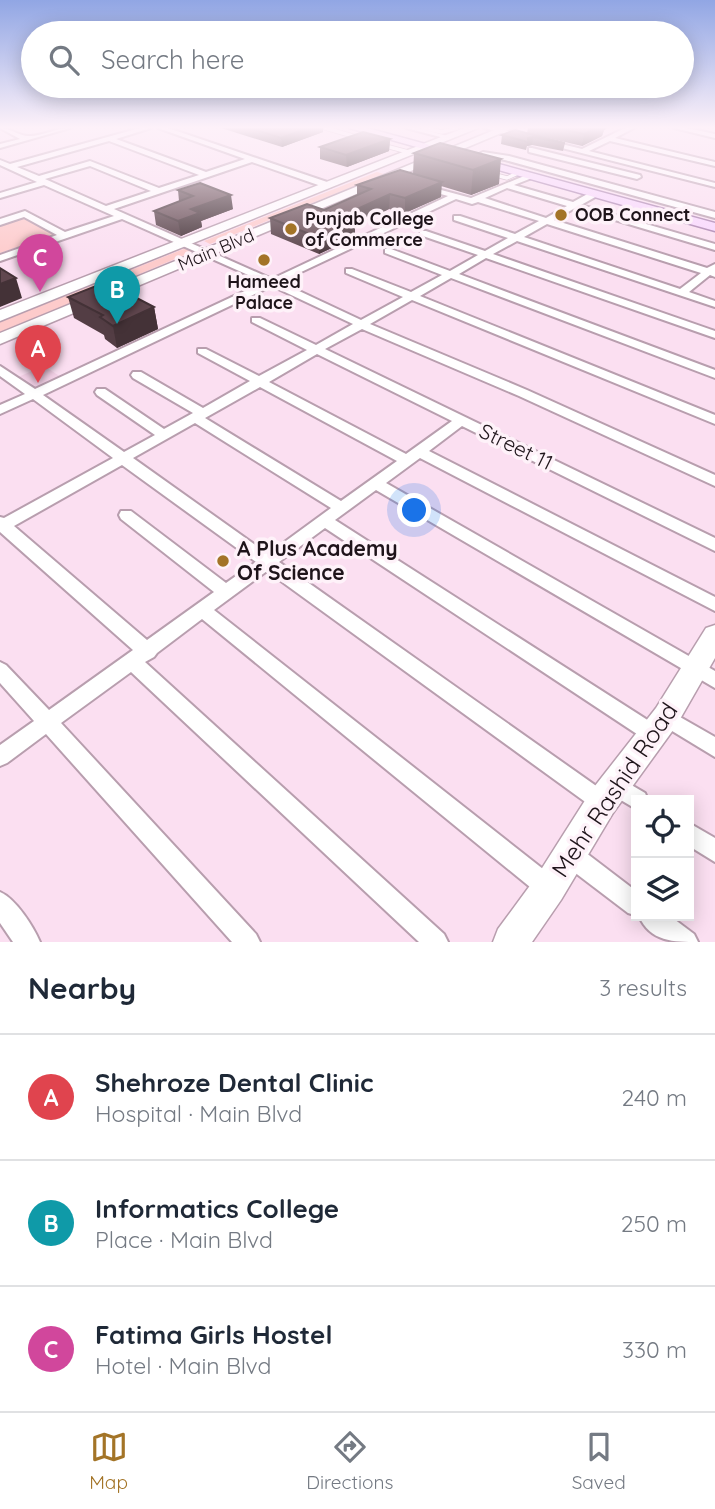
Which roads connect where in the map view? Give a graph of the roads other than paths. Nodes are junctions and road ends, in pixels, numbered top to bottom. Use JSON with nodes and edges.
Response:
{"nodes":[{"id":1,"x":24,"y":172,"type":"edge"},
{"id":2,"x":64,"y":172,"type":"edge"},
{"id":3,"x":112,"y":172,"type":"edge"},
{"id":4,"x":198,"y":172,"type":"edge"},
{"id":5,"x":215,"y":172,"type":"edge"},
{"id":6,"x":287,"y":172,"type":"edge"},
{"id":7,"x":352,"y":172,"type":"edge"},
{"id":8,"x":409,"y":172,"type":"edge"},
{"id":9,"x":485,"y":172,"type":"edge"},
{"id":10,"x":517,"y":172,"type":"edge"},
{"id":11,"x":536,"y":172,"type":"edge"},
{"id":12,"x":558,"y":172,"type":"edge"},
{"id":13,"x":617,"y":172,"type":"edge"},
{"id":14,"x":662,"y":172,"type":"edge"},
{"id":15,"x":523,"y":174,"type":"junction"},
{"id":16,"x":206,"y":175,"type":"junction"},
{"id":17,"x":637,"y":177,"type":"dead end"},
{"id":18,"x":41,"y":180,"type":"junction"},
{"id":19,"x":416,"y":184,"type":"edge"},
{"id":20,"x":327,"y":185,"type":"junction"},
{"id":21,"x":715,"y":185,"type":"edge"},
{"id":22,"x":508,"y":186,"type":"junction"},
{"id":23,"x":159,"y":191,"type":"junction"},
{"id":24,"x":594,"y":194,"type":"junction"},
{"id":25,"x":456,"y":197,"type":"junction"},
{"id":26,"x":0,"y":198,"type":"edge"},
{"id":27,"x":478,"y":199,"type":"junction"},
{"id":28,"x":574,"y":205,"type":"junction"},
{"id":29,"x":106,"y":209,"type":"junction"},
{"id":30,"x":25,"y":214,"type":"junction"},
{"id":31,"x":715,"y":215,"type":"edge"},
{"id":32,"x":122,"y":216,"type":"junction"},
{"id":33,"x":457,"y":218,"type":"dead end"},
{"id":34,"x":548,"y":221,"type":"junction"},
{"id":35,"x":715,"y":221,"type":"edge"},
{"id":36,"x":0,"y":222,"type":"edge"},
{"id":37,"x":715,"y":228,"type":"edge"},
{"id":38,"x":424,"y":233,"type":"dead end"},
{"id":39,"x":65,"y":236,"type":"junction"},
{"id":40,"x":517,"y":238,"type":"junction"},
{"id":41,"x":185,"y":243,"type":"junction"},
{"id":42,"x":715,"y":247,"type":"edge"},
{"id":43,"x":388,"y":251,"type":"dead end"},
{"id":44,"x":210,"y":254,"type":"junction"},
{"id":45,"x":486,"y":255,"type":"junction"},
{"id":46,"x":0,"y":258,"type":"edge"},
{"id":47,"x":349,"y":271,"type":"dead end"},
{"id":48,"x":713,"y":271,"type":"edge"},
{"id":49,"x":450,"y":275,"type":"junction"},
{"id":50,"x":272,"y":282,"type":"junction"},
{"id":51,"x":682,"y":293,"type":"junction"},
{"id":52,"x":413,"y":296,"type":"junction"},
{"id":53,"x":715,"y":303,"type":"edge"},
{"id":54,"x":0,"y":316,"type":"edge"},
{"id":55,"x":256,"y":320,"type":"dead end"},
{"id":56,"x":363,"y":325,"type":"junction"},
{"id":57,"x":715,"y":335,"type":"edge"},
{"id":58,"x":0,"y":339,"type":"edge"},
{"id":59,"x":202,"y":351,"type":"dead end"},
{"id":60,"x":316,"y":351,"type":"junction"},
{"id":61,"x":0,"y":370,"type":"edge"},
{"id":62,"x":715,"y":374,"type":"edge"},
{"id":63,"x":136,"y":375,"type":"dead end"},
{"id":64,"x":262,"y":382,"type":"junction"},
{"id":65,"x":101,"y":392,"type":"dead end"},
{"id":66,"x":34,"y":395,"type":"junction"},
{"id":67,"x":0,"y":410,"type":"edge"},
{"id":68,"x":200,"y":416,"type":"junction"},
{"id":69,"x":715,"y":420,"type":"edge"},
{"id":70,"x":461,"y":421,"type":"junction"},
{"id":71,"x":164,"y":435,"type":"junction"},
{"id":72,"x":414,"y":456,"type":"junction"},
{"id":73,"x":124,"y":457,"type":"junction"},
{"id":74,"x":715,"y":481,"type":"edge"},
{"id":75,"x":375,"y":484,"type":"junction"},
{"id":76,"x":341,"y":508,"type":"junction"},
{"id":77,"x":126,"y":515,"type":"dead end"},
{"id":78,"x":324,"y":520,"type":"junction"},
{"id":79,"x":1,"y":525,"type":"edge"},
{"id":80,"x":715,"y":545,"type":"edge"},
{"id":81,"x":267,"y":562,"type":"junction"},
{"id":82,"x":226,"y":592,"type":"junction"},
{"id":83,"x":715,"y":605,"type":"edge"},
{"id":84,"x":202,"y":610,"type":"junction"},
{"id":85,"x":715,"y":635,"type":"edge"},
{"id":86,"x":140,"y":657,"type":"junction"},
{"id":87,"x":0,"y":670,"type":"edge"},
{"id":88,"x":704,"y":674,"type":"edge"},
{"id":89,"x":47,"y":722,"type":"junction"},
{"id":90,"x":659,"y":725,"type":"junction"},
{"id":91,"x":715,"y":748,"type":"edge"},
{"id":92,"x":0,"y":757,"type":"edge"},
{"id":93,"x":619,"y":796,"type":"edge"},
{"id":94,"x":694,"y":837,"type":"edge"},
{"id":95,"x":715,"y":851,"type":"edge"},
{"id":96,"x":569,"y":854,"type":"junction"},
{"id":97,"x":549,"y":888,"type":"junction"},
{"id":98,"x":631,"y":901,"type":"edge"},
{"id":99,"x":0,"y":904,"type":"edge"},
{"id":100,"x":658,"y":921,"type":"edge"},
{"id":101,"x":28,"y":942,"type":"edge"},
{"id":102,"x":248,"y":942,"type":"edge"},
{"id":103,"x":436,"y":942,"type":"edge"},
{"id":104,"x":511,"y":942,"type":"edge"},
{"id":105,"x":686,"y":942,"type":"edge"}],
"edges":[{"from":1,"to":18,"type":"street"},
{"from":2,"to":18,"type":"street"},
{"from":3,"to":23,"type":"street"},
{"from":4,"to":16,"type":"street"},
{"from":5,"to":16,"type":"street"},
{"from":6,"to":20,"type":"street"},
{"from":7,"to":20,"type":"main road","name":"Main Blvd"},
{"from":8,"to":44,"type":"main road","name":"Main Blvd"},
{"from":9,"to":15,"type":"lane"},
{"from":10,"to":15,"type":"main road"},
{"from":11,"to":35,"type":"main road"},
{"from":12,"to":31,"type":"street"},
{"from":13,"to":17,"type":"street"},
{"from":14,"to":21,"type":"street"},
{"from":15,"to":22,"type":"street"},
{"from":15,"to":24,"type":"main road"},
{"from":16,"to":23,"type":"street"},
{"from":18,"to":26,"type":"street"},
{"from":18,"to":29,"type":"street"},
{"from":19,"to":25,"type":"street"},
{"from":20,"to":41,"type":"main road","name":"Main Blvd"},
{"from":22,"to":27,"type":"street"},
{"from":22,"to":28,"type":"street"},
{"from":23,"to":29,"type":"street"},
{"from":24,"to":28,"type":"street"},
{"from":24,"to":37,"type":"main road"},
{"from":25,"to":27,"type":"street"},
{"from":25,"to":50,"type":"street"},
{"from":26,"to":30,"type":"street"},
{"from":27,"to":34,"type":"street"},
{"from":28,"to":34,"type":"street"},
{"from":28,"to":42,"type":"street"},
{"from":29,"to":32,"type":"street"},
{"from":30,"to":36,"type":"street"},
{"from":30,"to":39,"type":"street"},
{"from":32,"to":39,"type":"street"},
{"from":32,"to":41,"type":"street"},
{"from":33,"to":40,"type":"street"},
{"from":34,"to":40,"type":"street"},
{"from":34,"to":48,"type":"street"},
{"from":38,"to":45,"type":"street"},
{"from":39,"to":46,"type":"street"},
{"from":40,"to":45,"type":"street"},
{"from":40,"to":51,"type":"street"},
{"from":41,"to":44,"type":"street"},
{"from":41,"to":54,"type":"main road","name":"Main Blvd"},
{"from":43,"to":49,"type":"street"},
{"from":44,"to":50,"type":"street"},
{"from":44,"to":58,"type":"main road","name":"Main Blvd"},
{"from":45,"to":49,"type":"street"},
{"from":45,"to":57,"type":"street"},
{"from":47,"to":52,"type":"street"},
{"from":48,"to":51,"type":"street"},
{"from":49,"to":52,"type":"street"},
{"from":49,"to":62,"type":"street"},
{"from":50,"to":56,"type":"street"},
{"from":50,"to":66,"type":"street"},
{"from":51,"to":53,"type":"street"},
{"from":52,"to":56,"type":"street"},
{"from":52,"to":69,"type":"street"},
{"from":55,"to":60,"type":"street","name":"Street 11"},
{"from":56,"to":60,"type":"street"},
{"from":56,"to":74,"type":"street"},
{"from":59,"to":64,"type":"street"},
{"from":60,"to":64,"type":"street"},
{"from":60,"to":70,"type":"street","name":"Street 11"},
{"from":61,"to":66,"type":"street"},
{"from":63,"to":68,"type":"street"},
{"from":64,"to":68,"type":"street"},
{"from":64,"to":72,"type":"street"},
{"from":65,"to":71,"type":"street"},
{"from":66,"to":67,"type":"street"},
{"from":66,"to":73,"type":"street"},
{"from":68,"to":71,"type":"street"},
{"from":68,"to":76,"type":"street"},
{"from":70,"to":72,"type":"street"},
{"from":70,"to":80,"type":"street","name":"Street 11"},
{"from":71,"to":73,"type":"street"},
{"from":72,"to":75,"type":"street"},
{"from":72,"to":83,"type":"street"},
{"from":73,"to":79,"type":"street"},
{"from":73,"to":81,"type":"street"},
{"from":75,"to":76,"type":"street"},
{"from":75,"to":88,"type":"street"},
{"from":76,"to":78,"type":"street"},
{"from":77,"to":82,"type":"street"},
{"from":78,"to":81,"type":"street"},
{"from":78,"to":90,"type":"street"},
{"from":79,"to":86,"type":"street"},
{"from":81,"to":82,"type":"street"},
{"from":81,"to":93,"type":"street"},
{"from":82,"to":84,"type":"street"},
{"from":84,"to":86,"type":"street"},
{"from":84,"to":97,"type":"street"},
{"from":85,"to":88,"type":"main road","name":"Mehr Rashid Road"},
{"from":86,"to":89,"type":"street"},
{"from":86,"to":103,"type":"street"},
{"from":87,"to":89,"type":"street"},
{"from":88,"to":90,"type":"main road","name":"Mehr Rashid Road"},
{"from":89,"to":92,"type":"street"},
{"from":89,"to":102,"type":"street"},
{"from":90,"to":91,"type":"street"},
{"from":90,"to":93,"type":"main road","name":"Mehr Rashid Road"},
{"from":93,"to":96,"type":"main road","name":"Mehr Rashid Road"},
{"from":94,"to":95,"type":"street"},
{"from":96,"to":97,"type":"main road","name":"Mehr Rashid Road"},
{"from":96,"to":98,"type":"street"},
{"from":97,"to":104,"type":"main road","name":"Mehr Rashid Road"},
{"from":99,"to":101,"type":"street"},
{"from":100,"to":105,"type":"street"}]}
